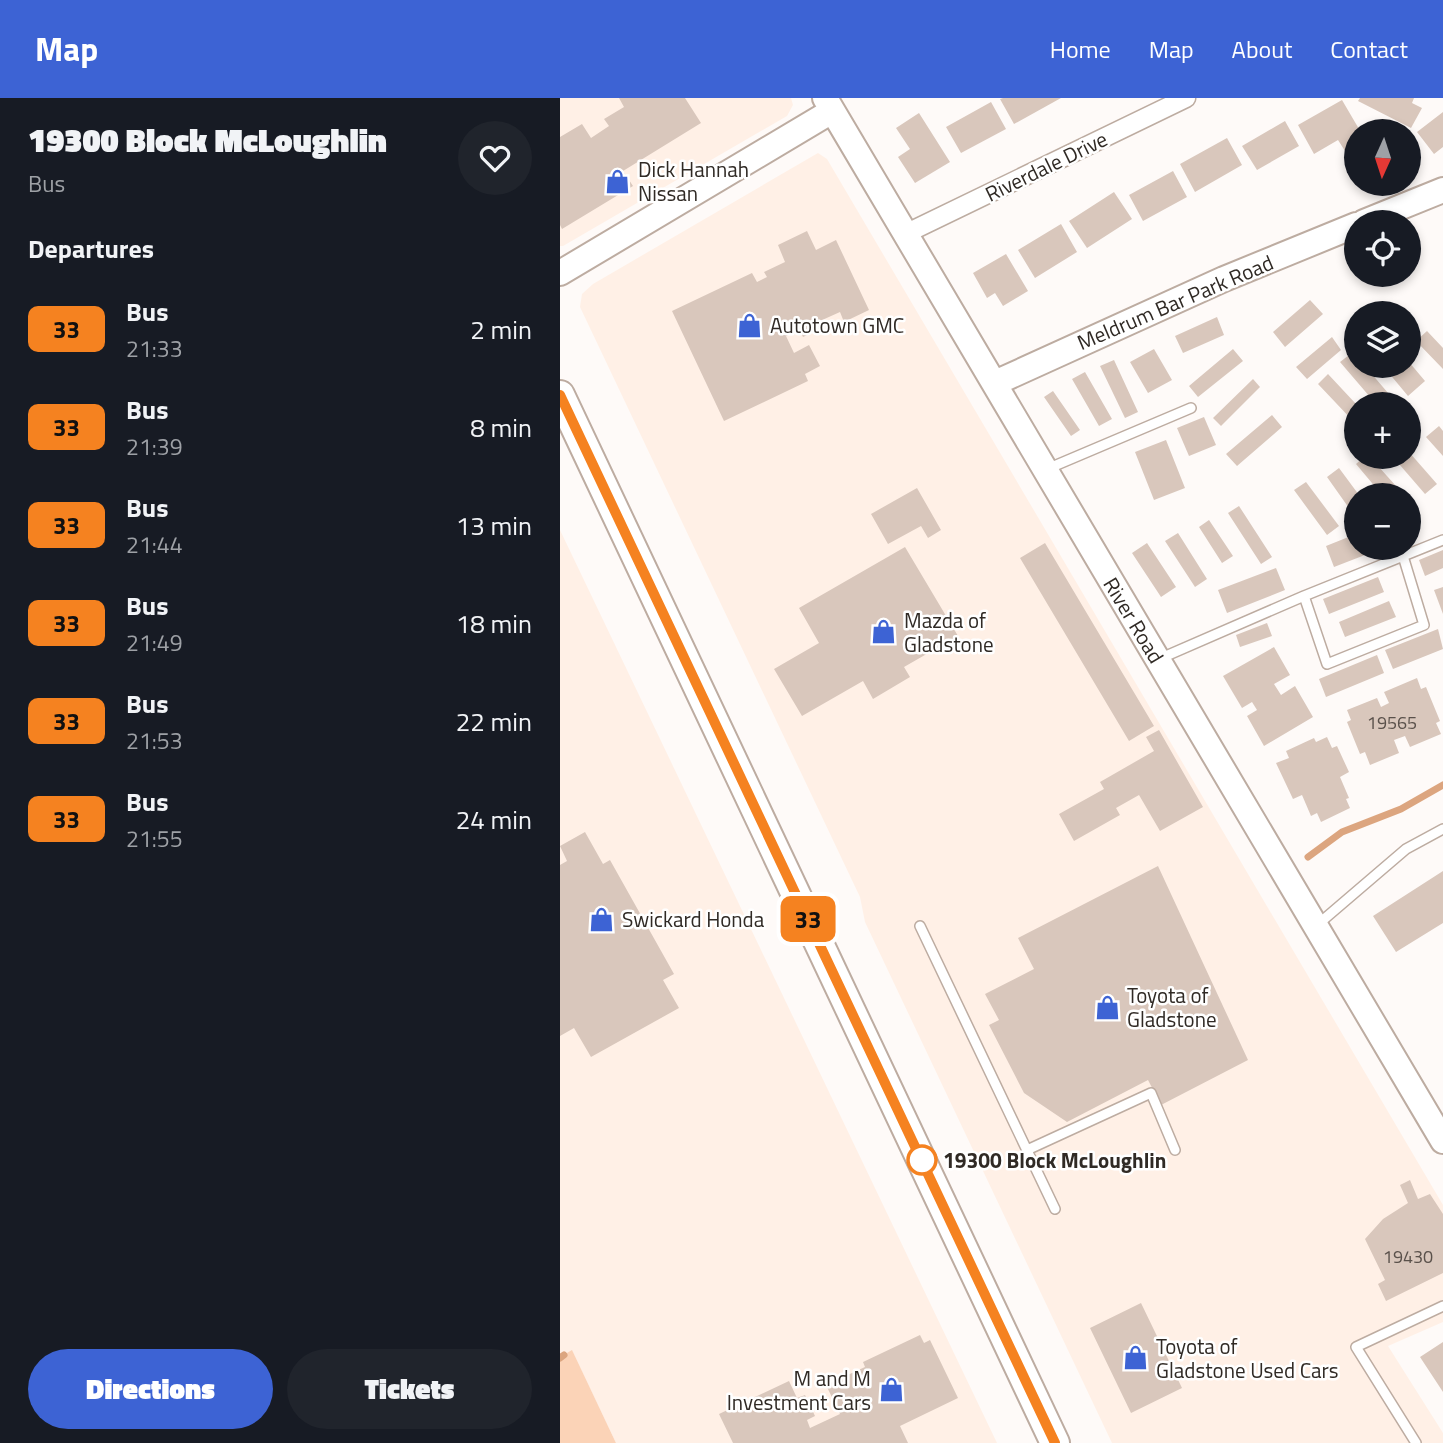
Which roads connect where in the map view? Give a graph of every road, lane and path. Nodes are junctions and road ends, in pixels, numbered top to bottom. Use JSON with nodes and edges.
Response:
{"nodes":[{"id":1,"x":1186,"y":98,"type":"edge"},
{"id":2,"x":829,"y":105,"type":"edge"},
{"id":3,"x":1443,"y":190,"type":"edge"},
{"id":4,"x":1394,"y":210,"type":"edge"},
{"id":5,"x":1344,"y":230,"type":"edge"},
{"id":6,"x":905,"y":234,"type":"junction"},
{"id":7,"x":560,"y":273,"type":"edge"},
{"id":8,"x":995,"y":383,"type":"junction"},
{"id":9,"x":560,"y":396,"type":"edge"},
{"id":10,"x":1191,"y":408,"type":"dead end"},
{"id":11,"x":1046,"y":470,"type":"junction"},
{"id":12,"x":1443,"y":540,"type":"edge"},
{"id":13,"x":1421,"y":549,"type":"edge"},
{"id":14,"x":1393,"y":560,"type":"edge"},
{"id":15,"x":1404,"y":560,"type":"edge"},
{"id":16,"x":1304,"y":596,"type":"junction"},
{"id":17,"x":1157,"y":659,"type":"junction"},
{"id":18,"x":1443,"y":829,"type":"edge"},
{"id":19,"x":920,"y":926,"type":"dead end"},
{"id":20,"x":1315,"y":927,"type":"junction"},
{"id":21,"x":1443,"y":1142,"type":"edge"},
{"id":22,"x":1027,"y":1150,"type":"junction"},
{"id":23,"x":1175,"y":1150,"type":"dead end"},
{"id":24,"x":1055,"y":1209,"type":"dead end"},
{"id":25,"x":1443,"y":1306,"type":"edge"},
{"id":26,"x":1055,"y":1443,"type":"edge"},
{"id":27,"x":1416,"y":1443,"type":"edge"}],
"edges":[{"from":1,"to":6,"type":"street","name":"Riverdale Drive"},
{"from":2,"to":6,"type":"street","name":"River Road"},
{"from":2,"to":7,"type":"street"},
{"from":3,"to":4,"type":"street"},
{"from":5,"to":8,"type":"street","name":"Meldrum Bar Park Road"},
{"from":6,"to":8,"type":"street","name":"River Road"},
{"from":8,"to":11,"type":"street","name":"River Road"},
{"from":9,"to":26,"type":"main road"},
{"from":10,"to":11,"type":"lane"},
{"from":11,"to":17,"type":"street","name":"River Road"},
{"from":12,"to":13,"type":"lane"},
{"from":14,"to":16,"type":"lane"},
{"from":15,"to":16,"type":"lane"},
{"from":16,"to":17,"type":"lane"},
{"from":17,"to":20,"type":"street","name":"River Road"},
{"from":18,"to":20,"type":"lane"},
{"from":19,"to":22,"type":"lane"},
{"from":20,"to":21,"type":"street","name":"River Road"},
{"from":22,"to":23,"type":"lane"},
{"from":22,"to":24,"type":"lane"},
{"from":25,"to":27,"type":"lane"}]}
